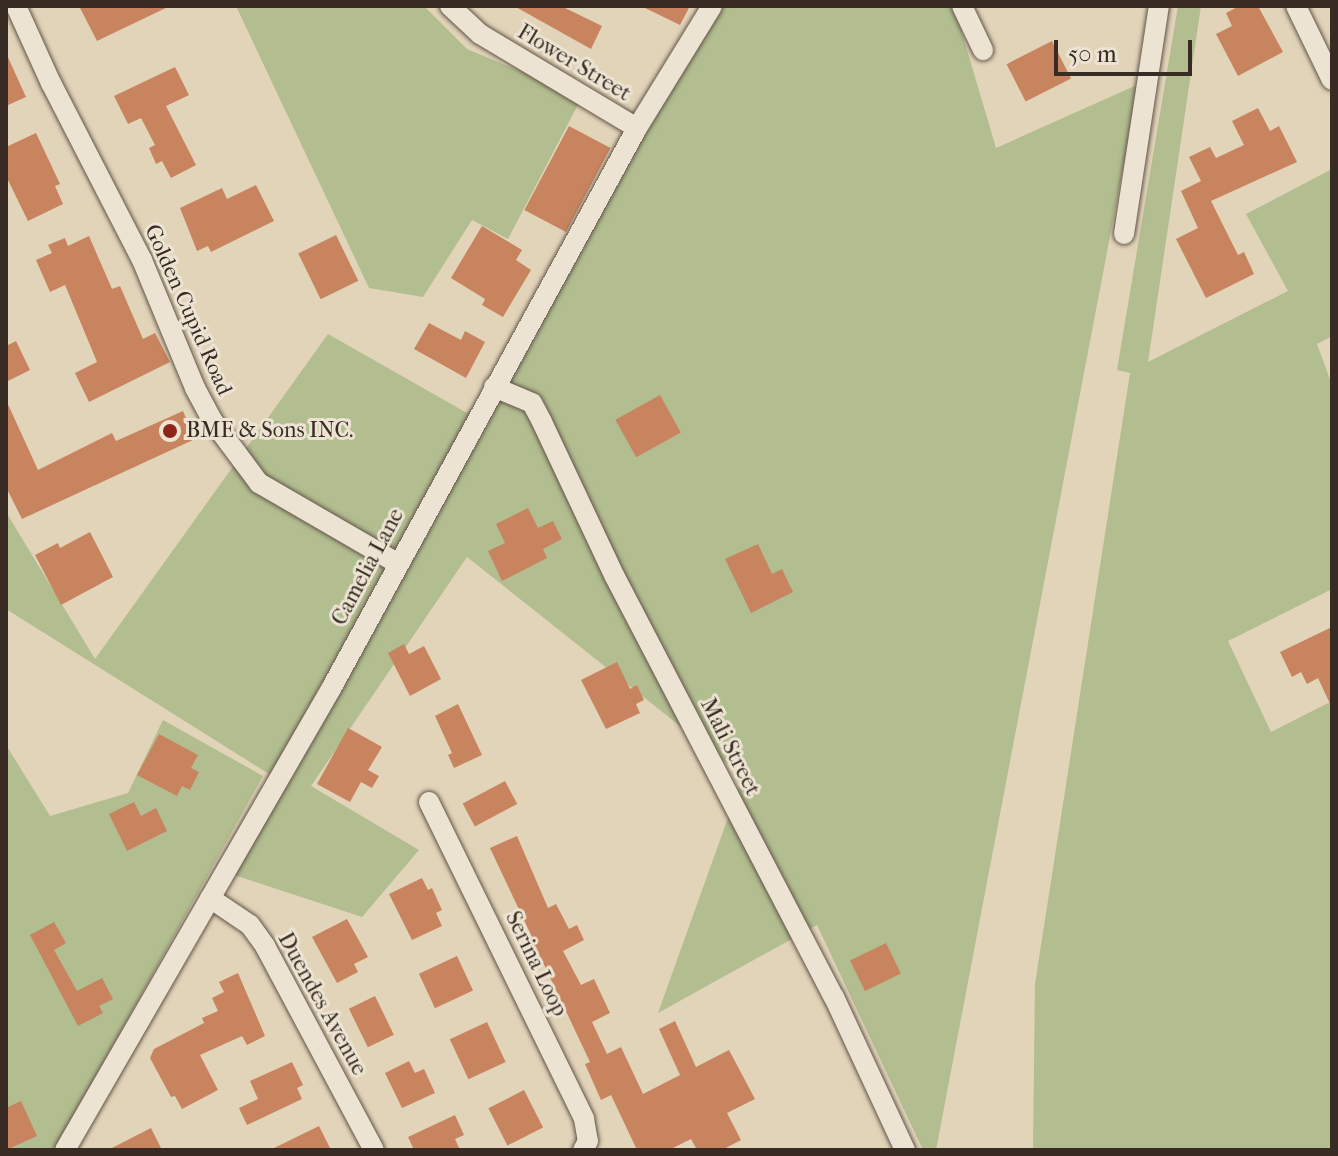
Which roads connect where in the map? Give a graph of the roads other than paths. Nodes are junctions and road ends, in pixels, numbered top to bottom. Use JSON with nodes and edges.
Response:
{"nodes":[{"id":1,"x":16,"y":6,"type":"edge"},
{"id":2,"x":450,"y":6,"type":"edge"},
{"id":3,"x":712,"y":6,"type":"edge"},
{"id":4,"x":962,"y":6,"type":"edge"},
{"id":5,"x":1159,"y":6,"type":"edge"},
{"id":6,"x":1296,"y":6,"type":"edge"},
{"id":7,"x":983,"y":50,"type":"dead end"},
{"id":8,"x":1332,"y":80,"type":"edge"},
{"id":9,"x":637,"y":128,"type":"junction"},
{"id":10,"x":1124,"y":234,"type":"dead end"},
{"id":11,"x":494,"y":387,"type":"junction"},
{"id":12,"x":397,"y":563,"type":"junction"},
{"id":13,"x":429,"y":802,"type":"dead end"},
{"id":14,"x":210,"y":898,"type":"junction"},
{"id":15,"x":588,"y":1147,"type":"edge"},
{"id":16,"x":65,"y":1150,"type":"edge"},
{"id":17,"x":374,"y":1150,"type":"edge"},
{"id":18,"x":905,"y":1150,"type":"edge"}],
"edges":[{"from":1,"to":12,"type":"street","name":"Golden Cupid Road"},
{"from":2,"to":9,"type":"street","name":"Flower Street"},
{"from":3,"to":9,"type":"street","name":"Camelia Lane"},
{"from":4,"to":7,"type":"street"},
{"from":5,"to":10,"type":"street"},
{"from":6,"to":8,"type":"street"},
{"from":9,"to":11,"type":"street","name":"Camelia Lane"},
{"from":11,"to":12,"type":"street","name":"Camelia Lane"},
{"from":11,"to":18,"type":"street","name":"Mali Street"},
{"from":12,"to":14,"type":"street","name":"Camelia Lane"},
{"from":13,"to":15,"type":"street","name":"Serina Loop"},
{"from":14,"to":16,"type":"street","name":"Camelia Lane"},
{"from":14,"to":17,"type":"street","name":"Duendes Avenue"}]}
